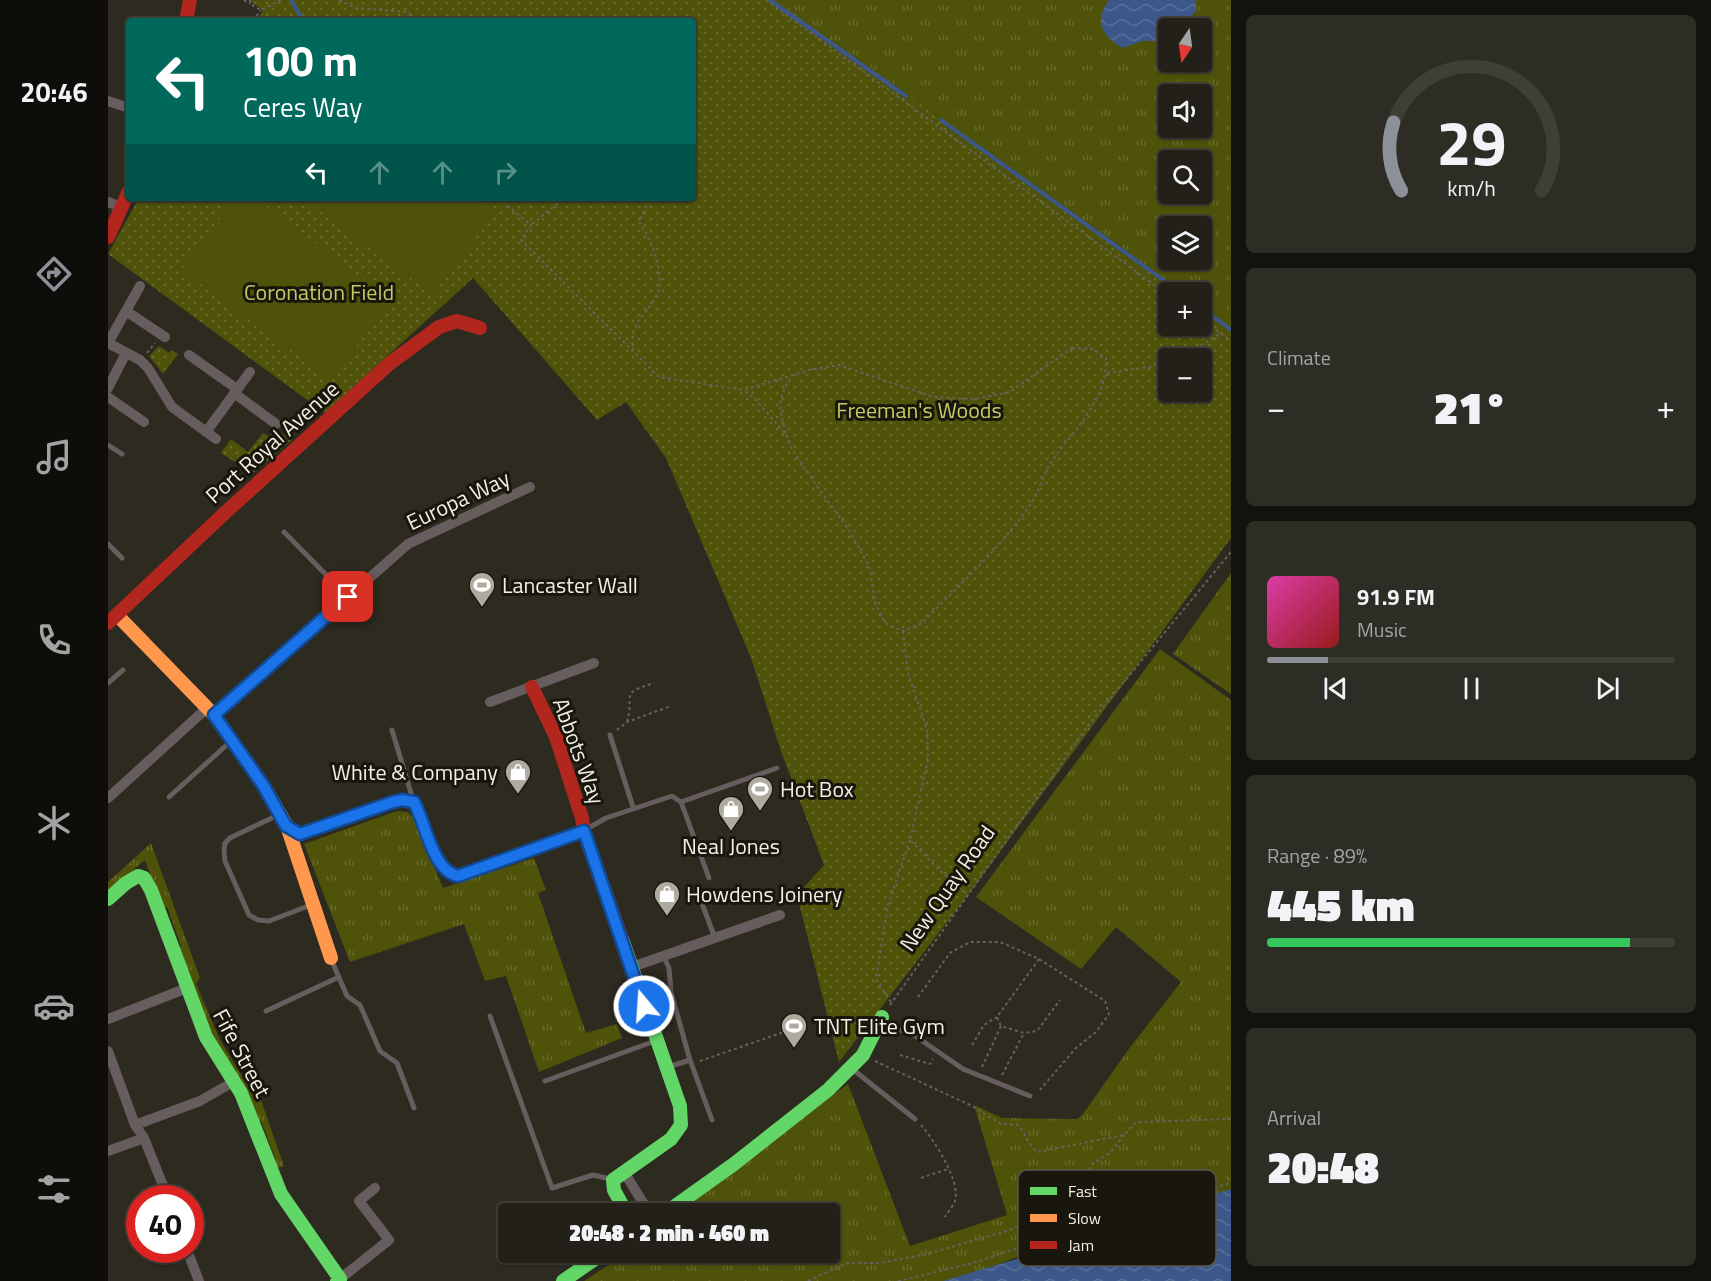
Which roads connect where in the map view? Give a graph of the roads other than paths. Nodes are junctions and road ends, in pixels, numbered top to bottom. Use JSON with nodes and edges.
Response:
{"nodes":[{"id":1,"x":190,"y":0,"type":"edge"},
{"id":2,"x":187,"y":18,"type":"edge"},
{"id":3,"x":108,"y":101,"type":"edge"},
{"id":4,"x":126,"y":107,"type":"edge"},
{"id":5,"x":126,"y":194,"type":"edge"},
{"id":6,"x":114,"y":205,"type":"edge"},
{"id":7,"x":108,"y":237,"type":"edge"},
{"id":8,"x":140,"y":285,"type":"dead end"},
{"id":9,"x":126,"y":311,"type":"junction"},
{"id":10,"x":480,"y":328,"type":"dead end"},
{"id":11,"x":161,"y":338,"type":"road end"},
{"id":12,"x":108,"y":343,"type":"edge"},
{"id":13,"x":126,"y":353,"type":"junction"},
{"id":14,"x":189,"y":355,"type":"dead end"},
{"id":15,"x":250,"y":372,"type":"dead end"},
{"id":16,"x":108,"y":386,"type":"edge"},
{"id":17,"x":236,"y":391,"type":"junction"},
{"id":18,"x":108,"y":397,"type":"edge"},
{"id":19,"x":144,"y":422,"type":"dead end"},
{"id":20,"x":276,"y":424,"type":"dead end"},
{"id":21,"x":206,"y":432,"type":"junction"},
{"id":22,"x":216,"y":439,"type":"dead end"},
{"id":23,"x":108,"y":445,"type":"edge"},
{"id":24,"x":122,"y":454,"type":"dead end"},
{"id":25,"x":530,"y":487,"type":"dead end"},
{"id":26,"x":284,"y":532,"type":"dead end"},
{"id":27,"x":108,"y":544,"type":"edge"},
{"id":28,"x":122,"y":558,"type":"dead end"},
{"id":29,"x":348,"y":597,"type":"junction"},
{"id":30,"x":112,"y":619,"type":"edge"},
{"id":31,"x":594,"y":663,"type":"dead end"},
{"id":32,"x":123,"y":670,"type":"dead end"},
{"id":33,"x":108,"y":683,"type":"edge"},
{"id":34,"x":532,"y":687,"type":"junction"},
{"id":35,"x":490,"y":702,"type":"dead end"},
{"id":36,"x":210,"y":711,"type":"junction"},
{"id":37,"x":392,"y":730,"type":"dead end"},
{"id":38,"x":610,"y":735,"type":"road end"},
{"id":39,"x":232,"y":741,"type":"junction"},
{"id":40,"x":777,"y":768,"type":"dead end"},
{"id":41,"x":169,"y":797,"type":"dead end"},
{"id":42,"x":108,"y":798,"type":"edge"},
{"id":43,"x":414,"y":802,"type":"junction"},
{"id":44,"x":681,"y":802,"type":"junction"},
{"id":45,"x":633,"y":807,"type":"junction"},
{"id":46,"x":283,"y":820,"type":"junction"},
{"id":47,"x":584,"y":831,"type":"junction"},
{"id":48,"x":709,"y":878,"type":"dead end"},
{"id":49,"x":698,"y":893,"type":"dead end"},
{"id":50,"x":108,"y":899,"type":"edge"},
{"id":51,"x":313,"y":904,"type":"junction"},
{"id":52,"x":780,"y":915,"type":"dead end"},
{"id":53,"x":715,"y":938,"type":"junction"},
{"id":54,"x":663,"y":955,"type":"junction"},
{"id":55,"x":331,"y":958,"type":"joint"},
{"id":56,"x":632,"y":967,"type":"junction"},
{"id":57,"x":339,"y":977,"type":"junction"},
{"id":58,"x":187,"y":988,"type":"junction"},
{"id":59,"x":266,"y":1011,"type":"dead end"},
{"id":60,"x":490,"y":1016,"type":"dead end"},
{"id":61,"x":108,"y":1019,"type":"edge"},
{"id":62,"x":880,"y":1020,"type":"joint"},
{"id":63,"x":657,"y":1041,"type":"junction"},
{"id":64,"x":108,"y":1051,"type":"edge"},
{"id":65,"x":691,"y":1062,"type":"junction"},
{"id":66,"x":666,"y":1067,"type":"junction"},
{"id":67,"x":850,"y":1068,"type":"junction"},
{"id":68,"x":545,"y":1081,"type":"dead end"},
{"id":69,"x":233,"y":1082,"type":"junction"},
{"id":70,"x":1030,"y":1096,"type":"road end"},
{"id":71,"x":414,"y":1108,"type":"dead end"},
{"id":72,"x":915,"y":1119,"type":"road end"},
{"id":73,"x":712,"y":1120,"type":"dead end"},
{"id":74,"x":135,"y":1125,"type":"junction"},
{"id":75,"x":144,"y":1138,"type":"junction"},
{"id":76,"x":108,"y":1151,"type":"edge"},
{"id":77,"x":618,"y":1176,"type":"junction"},
{"id":78,"x":163,"y":1185,"type":"edge"},
{"id":79,"x":375,"y":1188,"type":"dead end"},
{"id":80,"x":621,"y":1203,"type":"edge"},
{"id":81,"x":641,"y":1203,"type":"edge"},
{"id":82,"x":679,"y":1203,"type":"edge"},
{"id":83,"x":192,"y":1263,"type":"edge"},
{"id":84,"x":589,"y":1263,"type":"edge"},
{"id":85,"x":338,"y":1280,"type":"edge"},
{"id":86,"x":199,"y":1281,"type":"edge"},
{"id":87,"x":563,"y":1281,"type":"edge"}],
"edges":[{"from":1,"to":2,"type":"street"},
{"from":3,"to":4,"type":"street"},
{"from":5,"to":6,"type":"street"},
{"from":6,"to":7,"type":"street"},
{"from":8,"to":9,"type":"street"},
{"from":9,"to":11,"type":"street"},
{"from":9,"to":12,"type":"street"},
{"from":10,"to":30,"type":"street","name":"Port Royal Avenue"},
{"from":12,"to":13,"type":"street"},
{"from":13,"to":16,"type":"street"},
{"from":13,"to":21,"type":"street"},
{"from":14,"to":17,"type":"street"},
{"from":15,"to":17,"type":"street"},
{"from":17,"to":20,"type":"street"},
{"from":17,"to":21,"type":"street"},
{"from":18,"to":19,"type":"street"},
{"from":21,"to":22,"type":"street"},
{"from":23,"to":24,"type":"lane"},
{"from":25,"to":29,"type":"street","name":"Europa Way"},
{"from":26,"to":29,"type":"lane"},
{"from":27,"to":28,"type":"lane"},
{"from":29,"to":36,"type":"street","name":"Europa Way"},
{"from":30,"to":36,"type":"street"},
{"from":31,"to":34,"type":"street"},
{"from":32,"to":33,"type":"lane"},
{"from":34,"to":35,"type":"street"},
{"from":34,"to":47,"type":"street","name":"Abbots Way"},
{"from":36,"to":39,"type":"street"},
{"from":36,"to":42,"type":"street","name":"Europa Way"},
{"from":37,"to":43,"type":"lane"},
{"from":38,"to":45,"type":"lane"},
{"from":39,"to":41,"type":"lane"},
{"from":39,"to":46,"type":"street"},
{"from":40,"to":44,"type":"lane"},
{"from":43,"to":46,"type":"street"},
{"from":43,"to":47,"type":"street"},
{"from":44,"to":45,"type":"lane"},
{"from":44,"to":48,"type":"lane"},
{"from":45,"to":47,"type":"lane"},
{"from":46,"to":51,"type":"street"},
{"from":46,"to":51,"type":"lane"},
{"from":47,"to":56,"type":"street","name":"Abbots Way"},
{"from":49,"to":53,"type":"lane"},
{"from":50,"to":58,"type":"street","name":"Fife Street"},
{"from":51,"to":55,"type":"street"},
{"from":52,"to":53,"type":"street"},
{"from":53,"to":54,"type":"street"},
{"from":54,"to":56,"type":"street"},
{"from":54,"to":65,"type":"lane"},
{"from":55,"to":57,"type":"lane"},
{"from":56,"to":63,"type":"street","name":"Abbots Way"},
{"from":57,"to":59,"type":"lane"},
{"from":57,"to":71,"type":"lane"},
{"from":58,"to":61,"type":"street"},
{"from":58,"to":69,"type":"street","name":"Fife Street"},
{"from":60,"to":77,"type":"lane"},
{"from":62,"to":67,"type":"street"},
{"from":62,"to":70,"type":"lane"},
{"from":63,"to":66,"type":"street","name":"Abbots Way"},
{"from":63,"to":68,"type":"lane"},
{"from":64,"to":74,"type":"street"},
{"from":65,"to":66,"type":"lane"},
{"from":65,"to":73,"type":"lane"},
{"from":66,"to":77,"type":"street","name":"Abbots Way"},
{"from":67,"to":72,"type":"lane"},
{"from":67,"to":82,"type":"street"},
{"from":69,"to":74,"type":"street"},
{"from":69,"to":85,"type":"street","name":"Fife Street"},
{"from":74,"to":75,"type":"street"},
{"from":75,"to":76,"type":"street"},
{"from":75,"to":78,"type":"street"},
{"from":77,"to":80,"type":"street"},
{"from":77,"to":81,"type":"street"},
{"from":79,"to":85,"type":"street","name":"Fife Street"},
{"from":83,"to":86,"type":"street"},
{"from":84,"to":87,"type":"street"}]}
